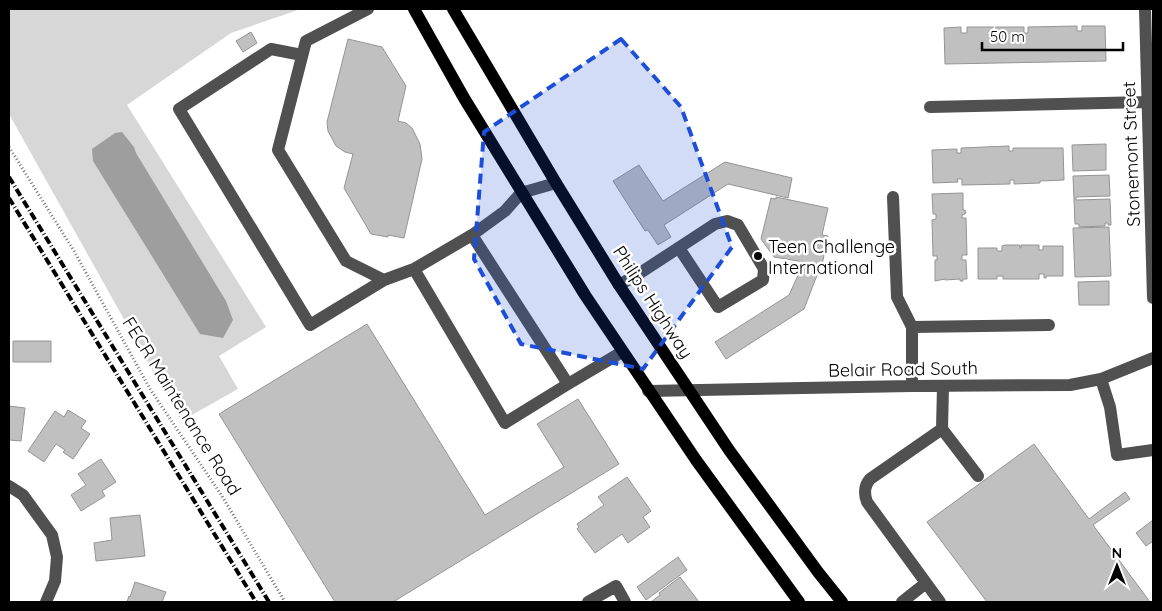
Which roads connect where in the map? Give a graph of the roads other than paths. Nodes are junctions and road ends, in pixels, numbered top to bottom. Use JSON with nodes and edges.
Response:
{"nodes":[{"id":1,"x":368,"y":9,"type":"edge"},
{"id":2,"x":414,"y":9,"type":"edge"},
{"id":3,"x":453,"y":9,"type":"edge"},
{"id":4,"x":1145,"y":9,"type":"edge"},
{"id":5,"x":302,"y":55,"type":"junction"},
{"id":6,"x":1147,"y":102,"type":"junction"},
{"id":7,"x":930,"y":107,"type":"dead end"},
{"id":8,"x":556,"y":183,"type":"junction"},
{"id":9,"x":521,"y":193,"type":"junction"},
{"id":10,"x":893,"y":197,"type":"dead end"},
{"id":11,"x":472,"y":235,"type":"junction"},
{"id":12,"x":679,"y":248,"type":"junction"},
{"id":13,"x":414,"y":269,"type":"junction"},
{"id":14,"x":384,"y":280,"type":"junction"},
{"id":15,"x":619,"y":285,"type":"junction"},
{"id":16,"x":1153,"y":298,"type":"edge"},
{"id":17,"x":1049,"y":326,"type":"dead end"},
{"id":18,"x":912,"y":327,"type":"junction"},
{"id":19,"x":622,"y":352,"type":"junction"},
{"id":20,"x":1153,"y":358,"type":"edge"},
{"id":21,"x":1101,"y":379,"type":"junction"},
{"id":22,"x":568,"y":384,"type":"junction"},
{"id":23,"x":912,"y":386,"type":"junction"},
{"id":24,"x":943,"y":386,"type":"junction"},
{"id":25,"x":648,"y":390,"type":"junction"},
{"id":26,"x":690,"y":390,"type":"junction"},
{"id":27,"x":942,"y":429,"type":"junction"},
{"id":28,"x":1153,"y":450,"type":"edge"},
{"id":29,"x":978,"y":476,"type":"dead end"},
{"id":30,"x":9,"y":486,"type":"edge"},
{"id":31,"x":926,"y":583,"type":"junction"},
{"id":32,"x":46,"y":602,"type":"edge"},
{"id":33,"x":588,"y":602,"type":"edge"},
{"id":34,"x":625,"y":602,"type":"edge"},
{"id":35,"x":799,"y":602,"type":"edge"},
{"id":36,"x":842,"y":602,"type":"edge"},
{"id":37,"x":902,"y":602,"type":"edge"},
{"id":38,"x":940,"y":602,"type":"edge"}],
"edges":[{"from":1,"to":5,"type":"street"},
{"from":2,"to":9,"type":"main road"},
{"from":3,"to":8,"type":"main road","name":"Philips Highway"},
{"from":4,"to":6,"type":"street","name":"Stonemont Street"},
{"from":5,"to":14,"type":"street"},
{"from":5,"to":14,"type":"street"},
{"from":6,"to":7,"type":"street"},
{"from":6,"to":16,"type":"street","name":"Stonemont Street"},
{"from":8,"to":9,"type":"street"},
{"from":8,"to":15,"type":"main road","name":"Philips Highway"},
{"from":9,"to":11,"type":"street"},
{"from":9,"to":19,"type":"main road"},
{"from":10,"to":18,"type":"street"},
{"from":11,"to":13,"type":"street"},
{"from":11,"to":22,"type":"street"},
{"from":12,"to":12,"type":"street"},
{"from":12,"to":15,"type":"street"},
{"from":13,"to":14,"type":"street"},
{"from":13,"to":22,"type":"street"},
{"from":15,"to":26,"type":"main road","name":"Philips Highway"},
{"from":17,"to":18,"type":"street"},
{"from":18,"to":23,"type":"street"},
{"from":19,"to":22,"type":"street"},
{"from":19,"to":25,"type":"main road"},
{"from":20,"to":21,"type":"street","name":"Belair Road South"},
{"from":21,"to":24,"type":"street","name":"Belair Road South"},
{"from":21,"to":28,"type":"street"},
{"from":23,"to":24,"type":"street","name":"Belair Road South"},
{"from":23,"to":26,"type":"street","name":"Belair Road South"},
{"from":24,"to":27,"type":"street"},
{"from":25,"to":26,"type":"street","name":"Belair Road South"},
{"from":25,"to":35,"type":"main road"},
{"from":26,"to":36,"type":"main road","name":"Philips Highway"},
{"from":27,"to":29,"type":"street"},
{"from":27,"to":31,"type":"street"},
{"from":30,"to":32,"type":"street"},
{"from":31,"to":37,"type":"street"},
{"from":31,"to":38,"type":"street"},
{"from":33,"to":34,"type":"street"}]}
